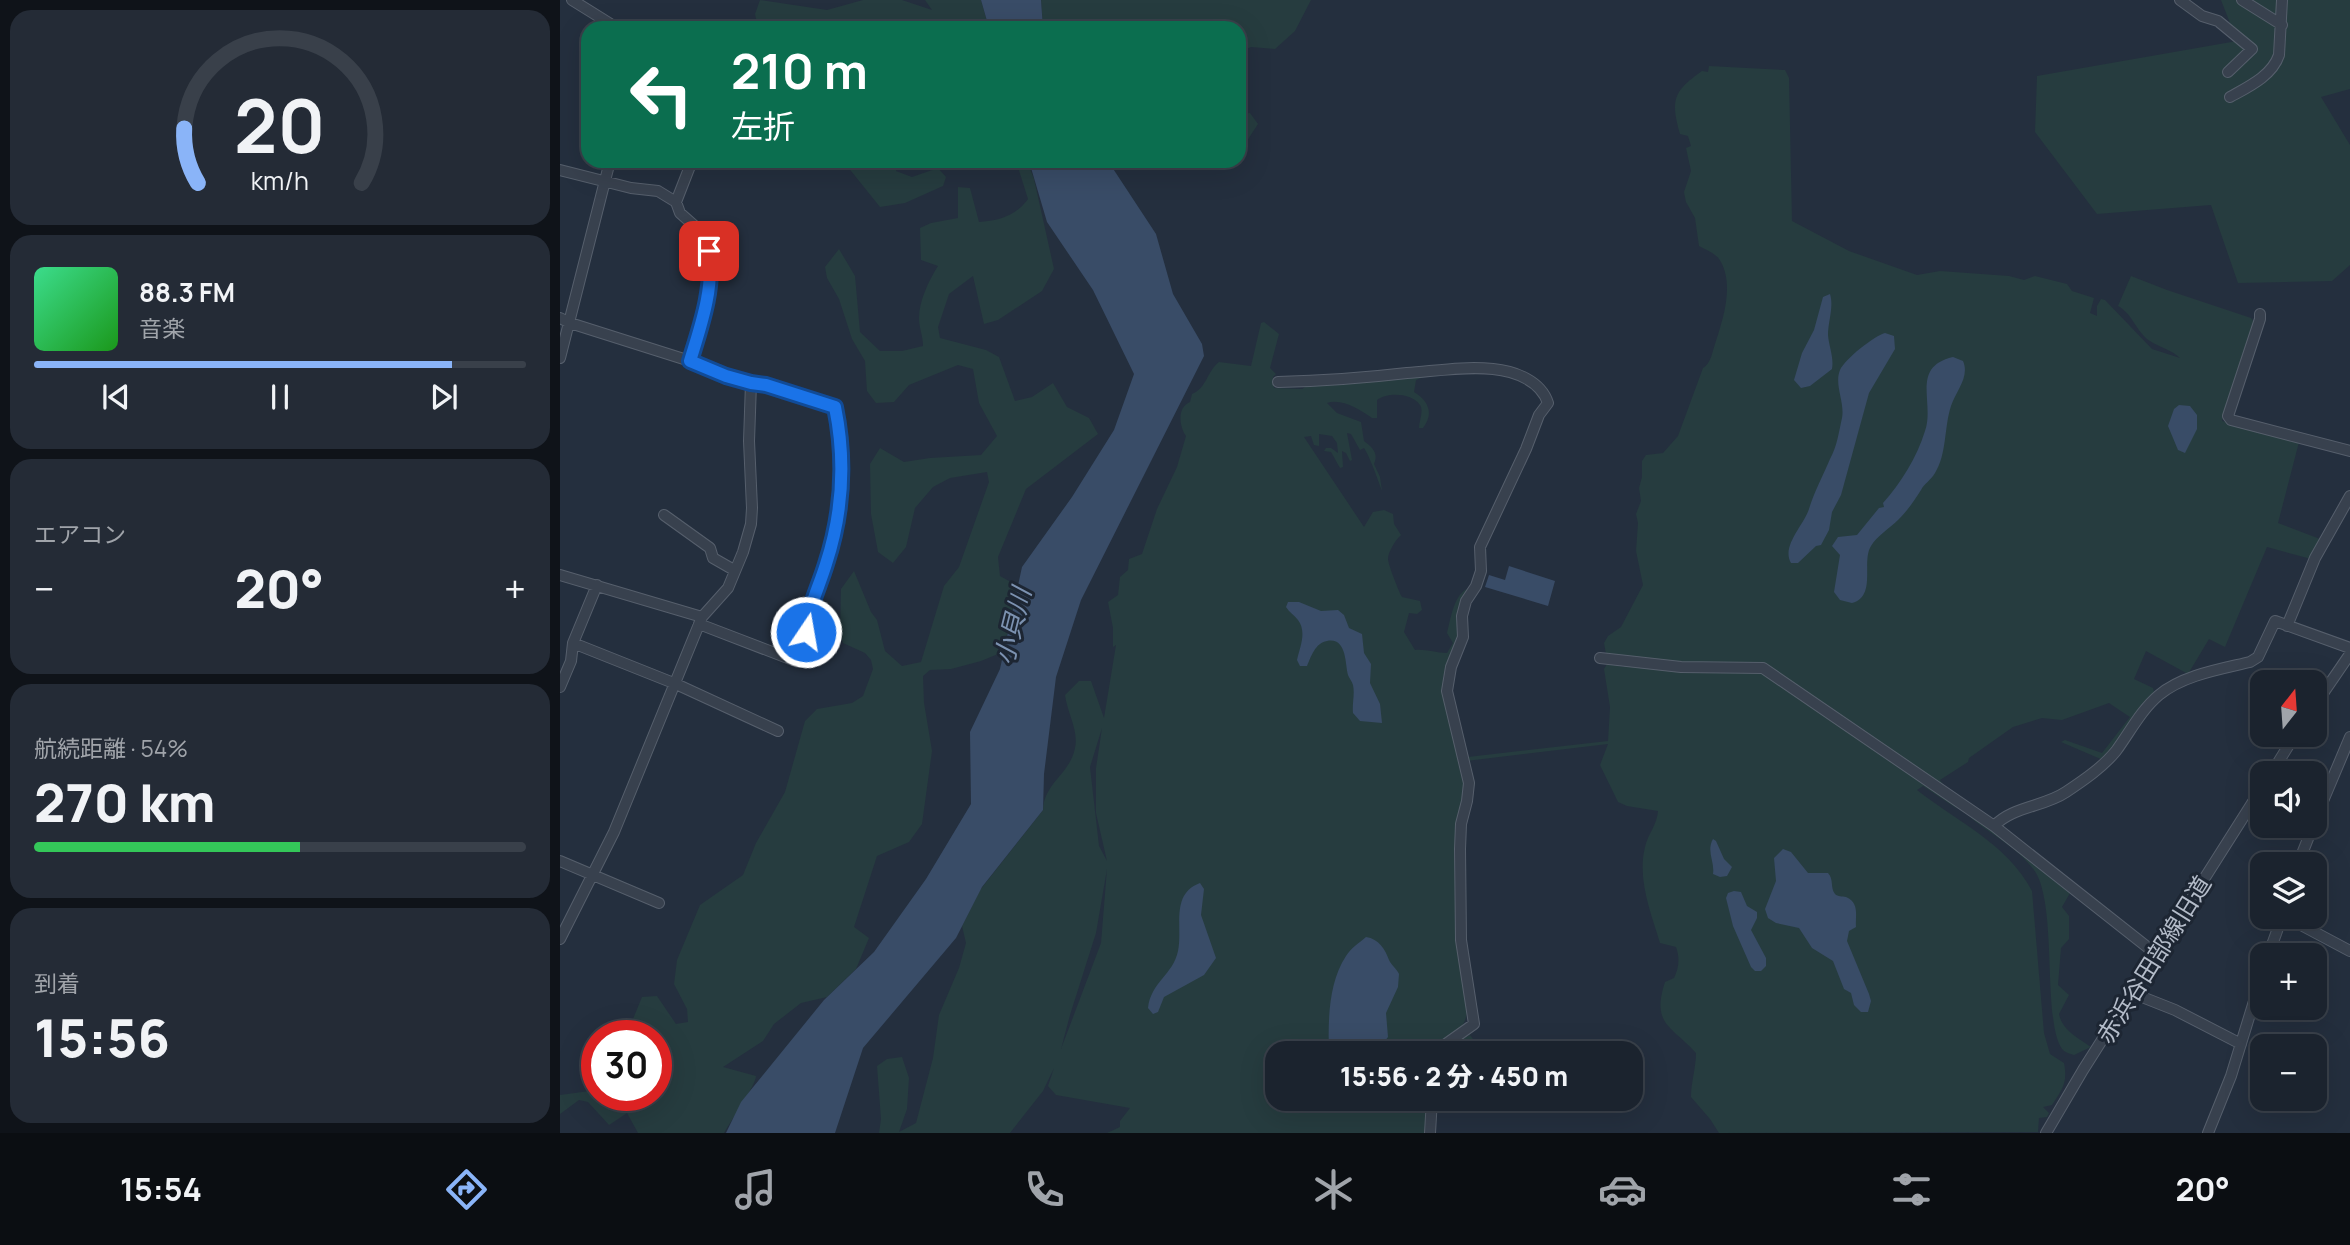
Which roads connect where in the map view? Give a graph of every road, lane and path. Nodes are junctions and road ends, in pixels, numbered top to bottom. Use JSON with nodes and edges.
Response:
{"nodes":[{"id":1,"x":572,"y":0,"type":"edge"},
{"id":2,"x":2180,"y":0,"type":"edge"},
{"id":3,"x":2242,"y":0,"type":"edge"},
{"id":4,"x":2282,"y":0,"type":"edge"},
{"id":5,"x":606,"y":21,"type":"edge"},
{"id":6,"x":2282,"y":25,"type":"junction"},
{"id":7,"x":2228,"y":72,"type":"dead end"},
{"id":8,"x":2230,"y":97,"type":"dead end"},
{"id":9,"x":608,"y":168,"type":"edge"},
{"id":10,"x":689,"y":168,"type":"edge"},
{"id":11,"x":560,"y":170,"type":"edge"},
{"id":12,"x":605,"y":181,"type":"junction"},
{"id":13,"x":676,"y":202,"type":"junction"},
{"id":14,"x":2260,"y":314,"type":"dead end"},
{"id":15,"x":565,"y":320,"type":"edge"},
{"id":16,"x":560,"y":359,"type":"edge"},
{"id":17,"x":690,"y":361,"type":"junction"},
{"id":18,"x":1278,"y":382,"type":"dead end"},
{"id":19,"x":751,"y":383,"type":"junction"},
{"id":20,"x":2350,"y":451,"type":"edge"},
{"id":21,"x":2350,"y":496,"type":"edge"},
{"id":22,"x":664,"y":515,"type":"dead end"},
{"id":23,"x":734,"y":570,"type":"junction"},
{"id":24,"x":560,"y":575,"type":"edge"},
{"id":25,"x":597,"y":585,"type":"junction"},
{"id":26,"x":701,"y":621,"type":"junction"},
{"id":27,"x":2287,"y":626,"type":"junction"},
{"id":28,"x":573,"y":643,"type":"junction"},
{"id":29,"x":2350,"y":648,"type":"edge"},
{"id":30,"x":2350,"y":654,"type":"edge"},
{"id":31,"x":1600,"y":658,"type":"dead end"},
{"id":32,"x":676,"y":684,"type":"junction"},
{"id":33,"x":2328,"y":686,"type":"edge"},
{"id":34,"x":560,"y":687,"type":"edge"},
{"id":35,"x":778,"y":731,"type":"dead end"},
{"id":36,"x":2350,"y":737,"type":"edge"},
{"id":37,"x":2327,"y":792,"type":"edge"},
{"id":38,"x":2250,"y":807,"type":"edge"},
{"id":39,"x":1994,"y":826,"type":"junction"},
{"id":40,"x":560,"y":861,"type":"edge"},
{"id":41,"x":594,"y":875,"type":"junction"},
{"id":42,"x":659,"y":903,"type":"dead end"},
{"id":43,"x":2307,"y":929,"type":"edge"},
{"id":44,"x":560,"y":939,"type":"edge"},
{"id":45,"x":2350,"y":951,"type":"edge"},
{"id":46,"x":2158,"y":953,"type":"junction"},
{"id":47,"x":2132,"y":993,"type":"junction"},
{"id":48,"x":2250,"y":1015,"type":"edge"},
{"id":49,"x":1450,"y":1041,"type":"edge"},
{"id":50,"x":2241,"y":1044,"type":"junction"},
{"id":51,"x":1431,"y":1111,"type":"edge"},
{"id":52,"x":1430,"y":1133,"type":"edge"},
{"id":53,"x":2046,"y":1133,"type":"edge"},
{"id":54,"x":2208,"y":1133,"type":"edge"}],
"edges":[{"from":1,"to":5,"type":"street"},
{"from":2,"to":7,"type":"street"},
{"from":3,"to":6,"type":"street"},
{"from":4,"to":6,"type":"street"},
{"from":6,"to":8,"type":"street"},
{"from":9,"to":12,"type":"street"},
{"from":10,"to":13,"type":"street"},
{"from":11,"to":12,"type":"street"},
{"from":12,"to":13,"type":"street"},
{"from":12,"to":15,"type":"street"},
{"from":13,"to":17,"type":"street"},
{"from":14,"to":20,"type":"street"},
{"from":15,"to":16,"type":"street"},
{"from":15,"to":17,"type":"street"},
{"from":17,"to":19,"type":"street"},
{"from":18,"to":49,"type":"street"},
{"from":19,"to":23,"type":"street"},
{"from":19,"to":26,"type":"street"},
{"from":21,"to":27,"type":"street"},
{"from":22,"to":23,"type":"street"},
{"from":23,"to":26,"type":"street"},
{"from":24,"to":25,"type":"street"},
{"from":25,"to":26,"type":"street"},
{"from":25,"to":28,"type":"street"},
{"from":26,"to":32,"type":"street"},
{"from":27,"to":29,"type":"street"},
{"from":27,"to":39,"type":"street"},
{"from":28,"to":32,"type":"street"},
{"from":28,"to":34,"type":"street"},
{"from":30,"to":33,"type":"street"},
{"from":31,"to":39,"type":"street"},
{"from":32,"to":35,"type":"street"},
{"from":32,"to":41,"type":"street"},
{"from":36,"to":37,"type":"street"},
{"from":38,"to":46,"type":"street","name":"赤浜谷田部線旧道"},
{"from":39,"to":46,"type":"street"},
{"from":40,"to":41,"type":"street"},
{"from":41,"to":42,"type":"street"},
{"from":41,"to":44,"type":"street"},
{"from":43,"to":45,"type":"street"},
{"from":46,"to":47,"type":"street","name":"赤浜谷田部線旧道"},
{"from":47,"to":50,"type":"street"},
{"from":47,"to":53,"type":"street","name":"赤浜谷田部線旧道"},
{"from":48,"to":50,"type":"street"},
{"from":50,"to":54,"type":"street"},
{"from":51,"to":52,"type":"street"}]}
